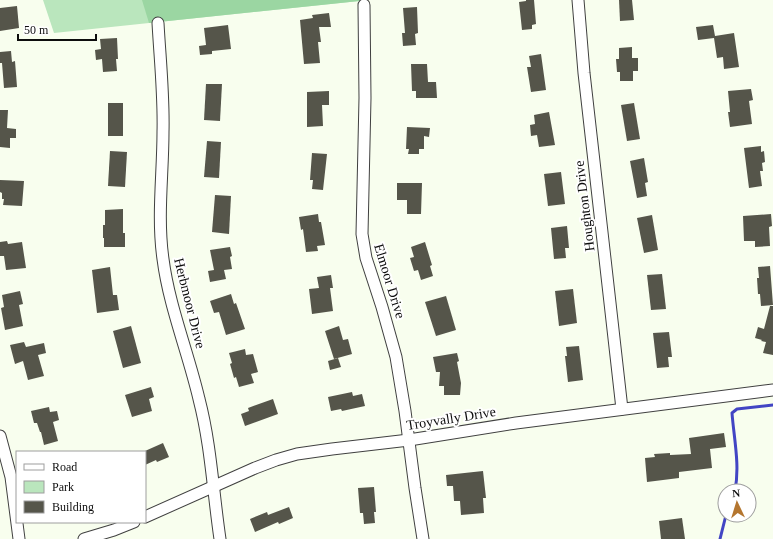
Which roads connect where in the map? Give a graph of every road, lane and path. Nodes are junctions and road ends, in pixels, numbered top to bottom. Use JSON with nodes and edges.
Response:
{"nodes":[{"id":1,"x":578,"y":0,"type":"edge"},
{"id":2,"x":364,"y":5,"type":"dead end"},
{"id":3,"x":158,"y":23,"type":"dead end"},
{"id":4,"x":773,"y":390,"type":"edge"},
{"id":5,"x":622,"y":409,"type":"junction"},
{"id":6,"x":0,"y":436,"type":"edge"},
{"id":7,"x":409,"y":440,"type":"junction"},
{"id":8,"x":214,"y":486,"type":"junction"},
{"id":9,"x":16,"y":516,"type":"edge"},
{"id":10,"x":146,"y":517,"type":"edge"},
{"id":11,"x":17,"y":523,"type":"edge"},
{"id":12,"x":132,"y":523,"type":"edge"},
{"id":13,"x":19,"y":539,"type":"edge"},
{"id":14,"x":84,"y":539,"type":"edge"},
{"id":15,"x":220,"y":539,"type":"edge"},
{"id":16,"x":423,"y":539,"type":"edge"}],
"edges":[{"from":1,"to":5,"type":"street","name":"Houghton Drive"},
{"from":2,"to":7,"type":"street","name":"Elmoor Drive"},
{"from":3,"to":8,"type":"street","name":"Herbmoor Drive"},
{"from":4,"to":5,"type":"street","name":"Troyvally Drive"},
{"from":5,"to":7,"type":"street","name":"Troyvally Drive"},
{"from":6,"to":9,"type":"street"},
{"from":7,"to":8,"type":"street","name":"Troyvally Drive"},
{"from":7,"to":16,"type":"street","name":"Elmoor Drive"},
{"from":8,"to":10,"type":"street","name":"Troyvally Drive"},
{"from":8,"to":15,"type":"street","name":"Herbmoor Drive"},
{"from":11,"to":13,"type":"street"},
{"from":12,"to":14,"type":"street"}]}
